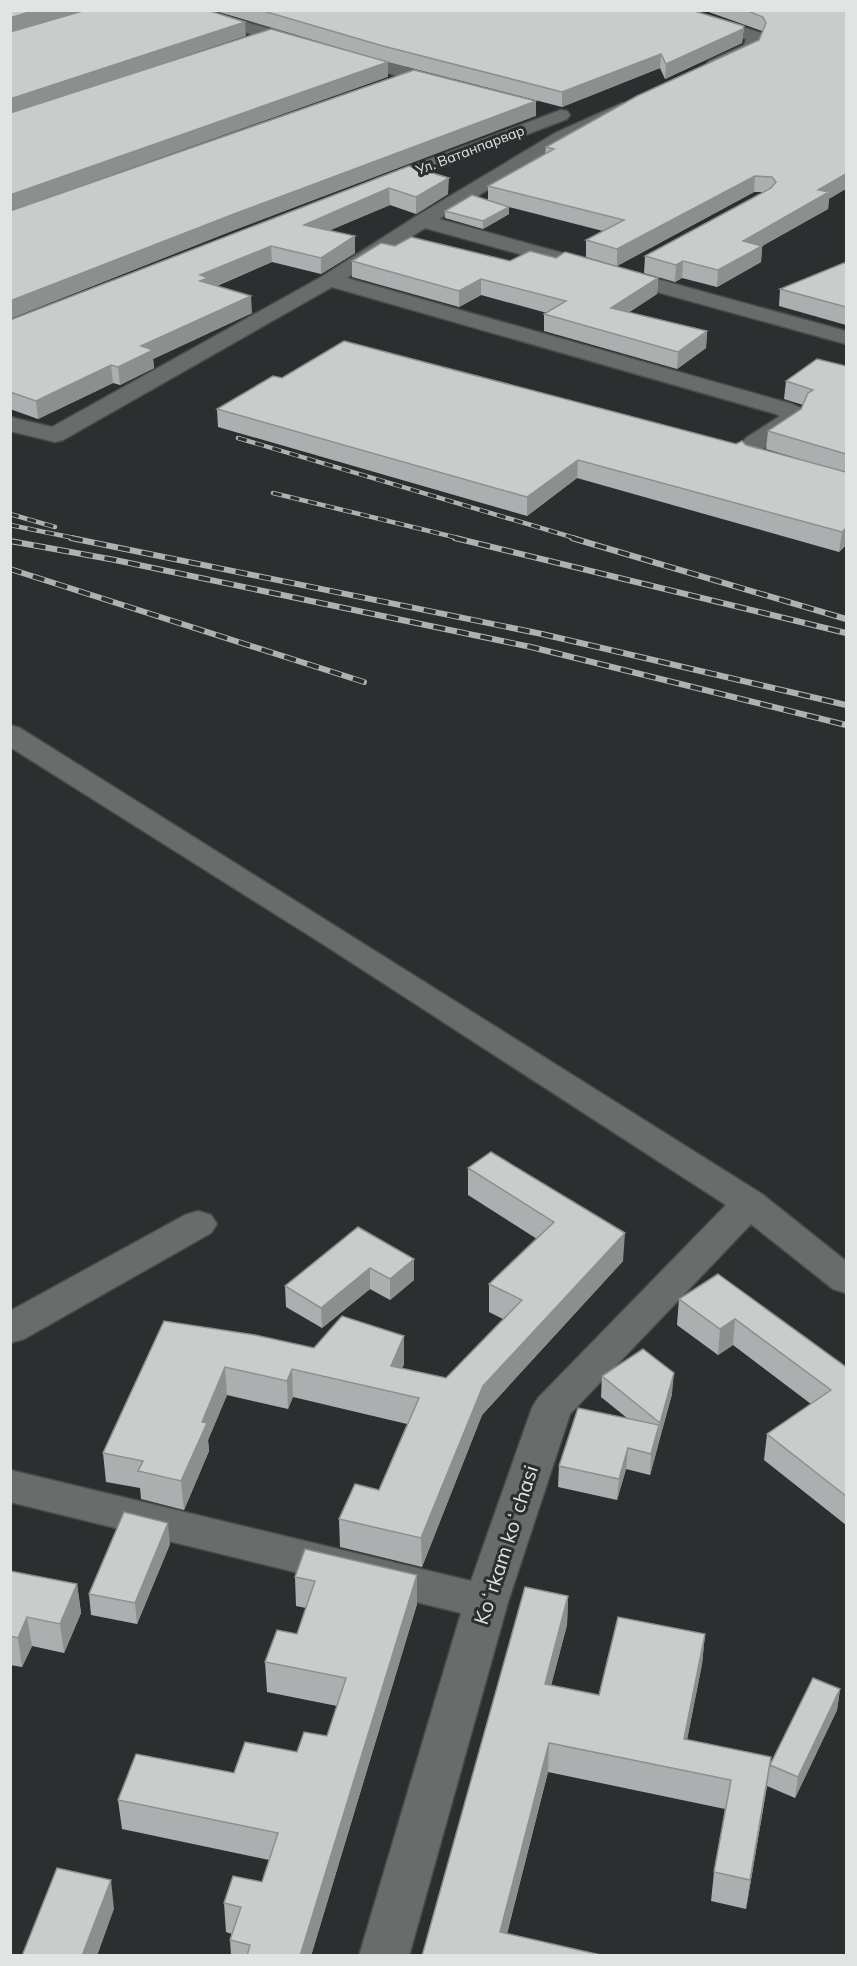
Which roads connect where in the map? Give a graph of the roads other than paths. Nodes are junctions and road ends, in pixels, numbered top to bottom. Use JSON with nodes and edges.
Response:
{"nodes":[{"id":1,"x":685,"y":10,"type":"edge"},
{"id":2,"x":185,"y":11,"type":"edge"},
{"id":3,"x":270,"y":36,"type":"junction"},
{"id":4,"x":247,"y":43,"type":"edge"},
{"id":5,"x":697,"y":73,"type":"edge"},
{"id":6,"x":414,"y":76,"type":"junction"},
{"id":7,"x":381,"y":88,"type":"edge"},
{"id":8,"x":459,"y":88,"type":"edge"},
{"id":9,"x":644,"y":98,"type":"edge"},
{"id":10,"x":527,"y":106,"type":"edge"},
{"id":11,"x":561,"y":115,"type":"junction"},
{"id":12,"x":590,"y":123,"type":"junction"},
{"id":13,"x":363,"y":190,"type":"edge"},
{"id":14,"x":422,"y":221,"type":"junction"},
{"id":15,"x":640,"y":265,"type":"dead end"},
{"id":16,"x":619,"y":276,"type":"junction"},
{"id":17,"x":330,"y":280,"type":"junction"},
{"id":18,"x":843,"y":334,"type":"edge"},
{"id":19,"x":10,"y":424,"type":"edge"},
{"id":20,"x":846,"y":483,"type":"edge"},
{"id":21,"x":10,"y":734,"type":"edge"},
{"id":22,"x":749,"y":1203,"type":"junction"},
{"id":23,"x":198,"y":1224,"type":"dead end"},
{"id":24,"x":846,"y":1280,"type":"edge"},
{"id":25,"x":10,"y":1329,"type":"edge"},
{"id":26,"x":10,"y":1486,"type":"edge"},
{"id":27,"x":486,"y":1602,"type":"junction"},
{"id":28,"x":384,"y":1956,"type":"edge"}],
"edges":[{"from":1,"to":5,"type":"street"},
{"from":2,"to":3,"type":"street"},
{"from":3,"to":4,"type":"street"},
{"from":3,"to":6,"type":"street"},
{"from":6,"to":7,"type":"street"},
{"from":6,"to":8,"type":"street"},
{"from":9,"to":12,"type":"street"},
{"from":10,"to":11,"type":"street"},
{"from":11,"to":12,"type":"street"},
{"from":11,"to":13,"type":"street","name":"Ул. Ватанпарвар"},
{"from":12,"to":14,"type":"street"},
{"from":14,"to":16,"type":"street"},
{"from":14,"to":17,"type":"street"},
{"from":15,"to":16,"type":"street"},
{"from":16,"to":18,"type":"street"},
{"from":17,"to":19,"type":"street"},
{"from":17,"to":20,"type":"street"},
{"from":21,"to":22,"type":"street"},
{"from":22,"to":24,"type":"street"},
{"from":22,"to":27,"type":"street","name":"Koʻrkam koʻchasi"},
{"from":23,"to":25,"type":"street"},
{"from":26,"to":27,"type":"street"},
{"from":27,"to":28,"type":"street","name":"Koʻrkam koʻchasi"}]}
